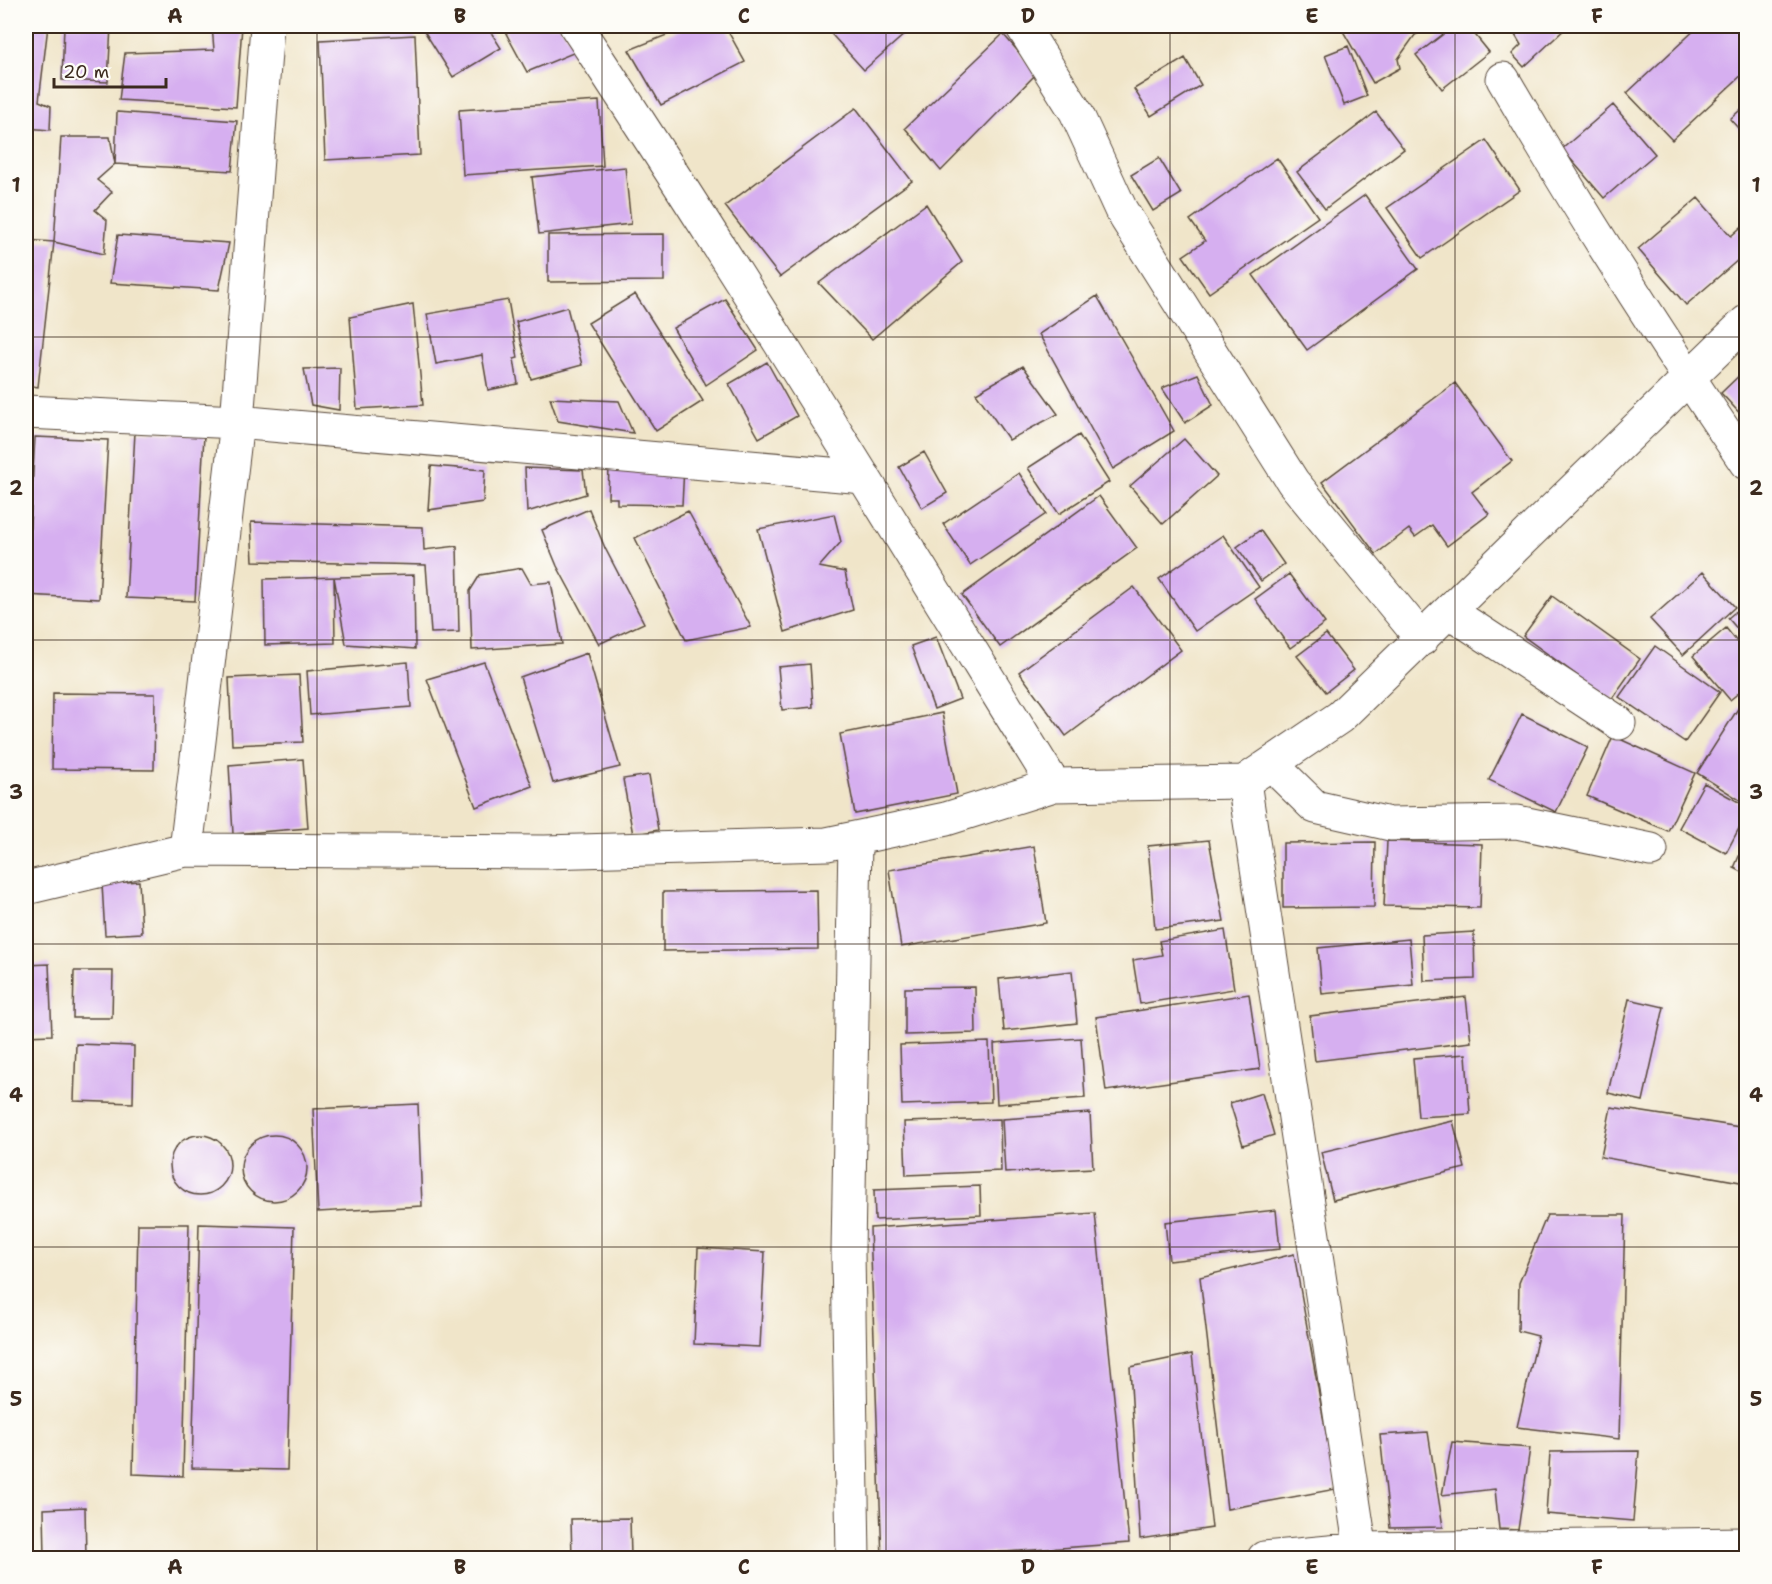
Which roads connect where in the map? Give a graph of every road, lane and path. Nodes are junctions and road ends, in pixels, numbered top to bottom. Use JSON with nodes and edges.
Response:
{"nodes":[{"id":1,"x":267,"y":26,"type":"edge"},
{"id":2,"x":576,"y":26,"type":"edge"},
{"id":3,"x":1022,"y":26,"type":"edge"},
{"id":4,"x":1503,"y":79,"type":"dead end"},
{"id":5,"x":1746,"y":322,"type":"edge"},
{"id":6,"x":1688,"y":378,"type":"junction"},
{"id":7,"x":26,"y":412,"type":"edge"},
{"id":8,"x":237,"y":422,"type":"junction"},
{"id":9,"x":1746,"y":463,"type":"edge"},
{"id":10,"x":864,"y":477,"type":"junction"},
{"id":11,"x":1450,"y":612,"type":"junction"},
{"id":12,"x":1422,"y":639,"type":"junction"},
{"id":13,"x":1619,"y":723,"type":"dead end"},
{"id":14,"x":1258,"y":773,"type":"junction"},
{"id":15,"x":1054,"y":786,"type":"junction"},
{"id":16,"x":855,"y":839,"type":"junction"},
{"id":17,"x":186,"y":850,"type":"junction"},
{"id":18,"x":1651,"y":850,"type":"dead end"},
{"id":19,"x":26,"y":888,"type":"edge"},
{"id":20,"x":1746,"y":1544,"type":"edge"},
{"id":21,"x":1362,"y":1553,"type":"edge"},
{"id":22,"x":853,"y":1558,"type":"edge"},
{"id":23,"x":1264,"y":1558,"type":"edge"}],
"edges":[{"from":1,"to":8,"type":"street"},
{"from":2,"to":10,"type":"street"},
{"from":3,"to":12,"type":"street"},
{"from":4,"to":6,"type":"street"},
{"from":5,"to":6,"type":"street"},
{"from":6,"to":9,"type":"street"},
{"from":6,"to":11,"type":"street"},
{"from":7,"to":8,"type":"street"},
{"from":8,"to":10,"type":"street"},
{"from":8,"to":17,"type":"street"},
{"from":10,"to":15,"type":"street"},
{"from":11,"to":12,"type":"street"},
{"from":11,"to":13,"type":"street"},
{"from":12,"to":14,"type":"street"},
{"from":14,"to":15,"type":"street"},
{"from":14,"to":18,"type":"street"},
{"from":14,"to":21,"type":"street"},
{"from":15,"to":16,"type":"street"},
{"from":16,"to":17,"type":"street"},
{"from":16,"to":22,"type":"street"},
{"from":17,"to":19,"type":"street"},
{"from":20,"to":21,"type":"street"},
{"from":21,"to":23,"type":"street"}]}
